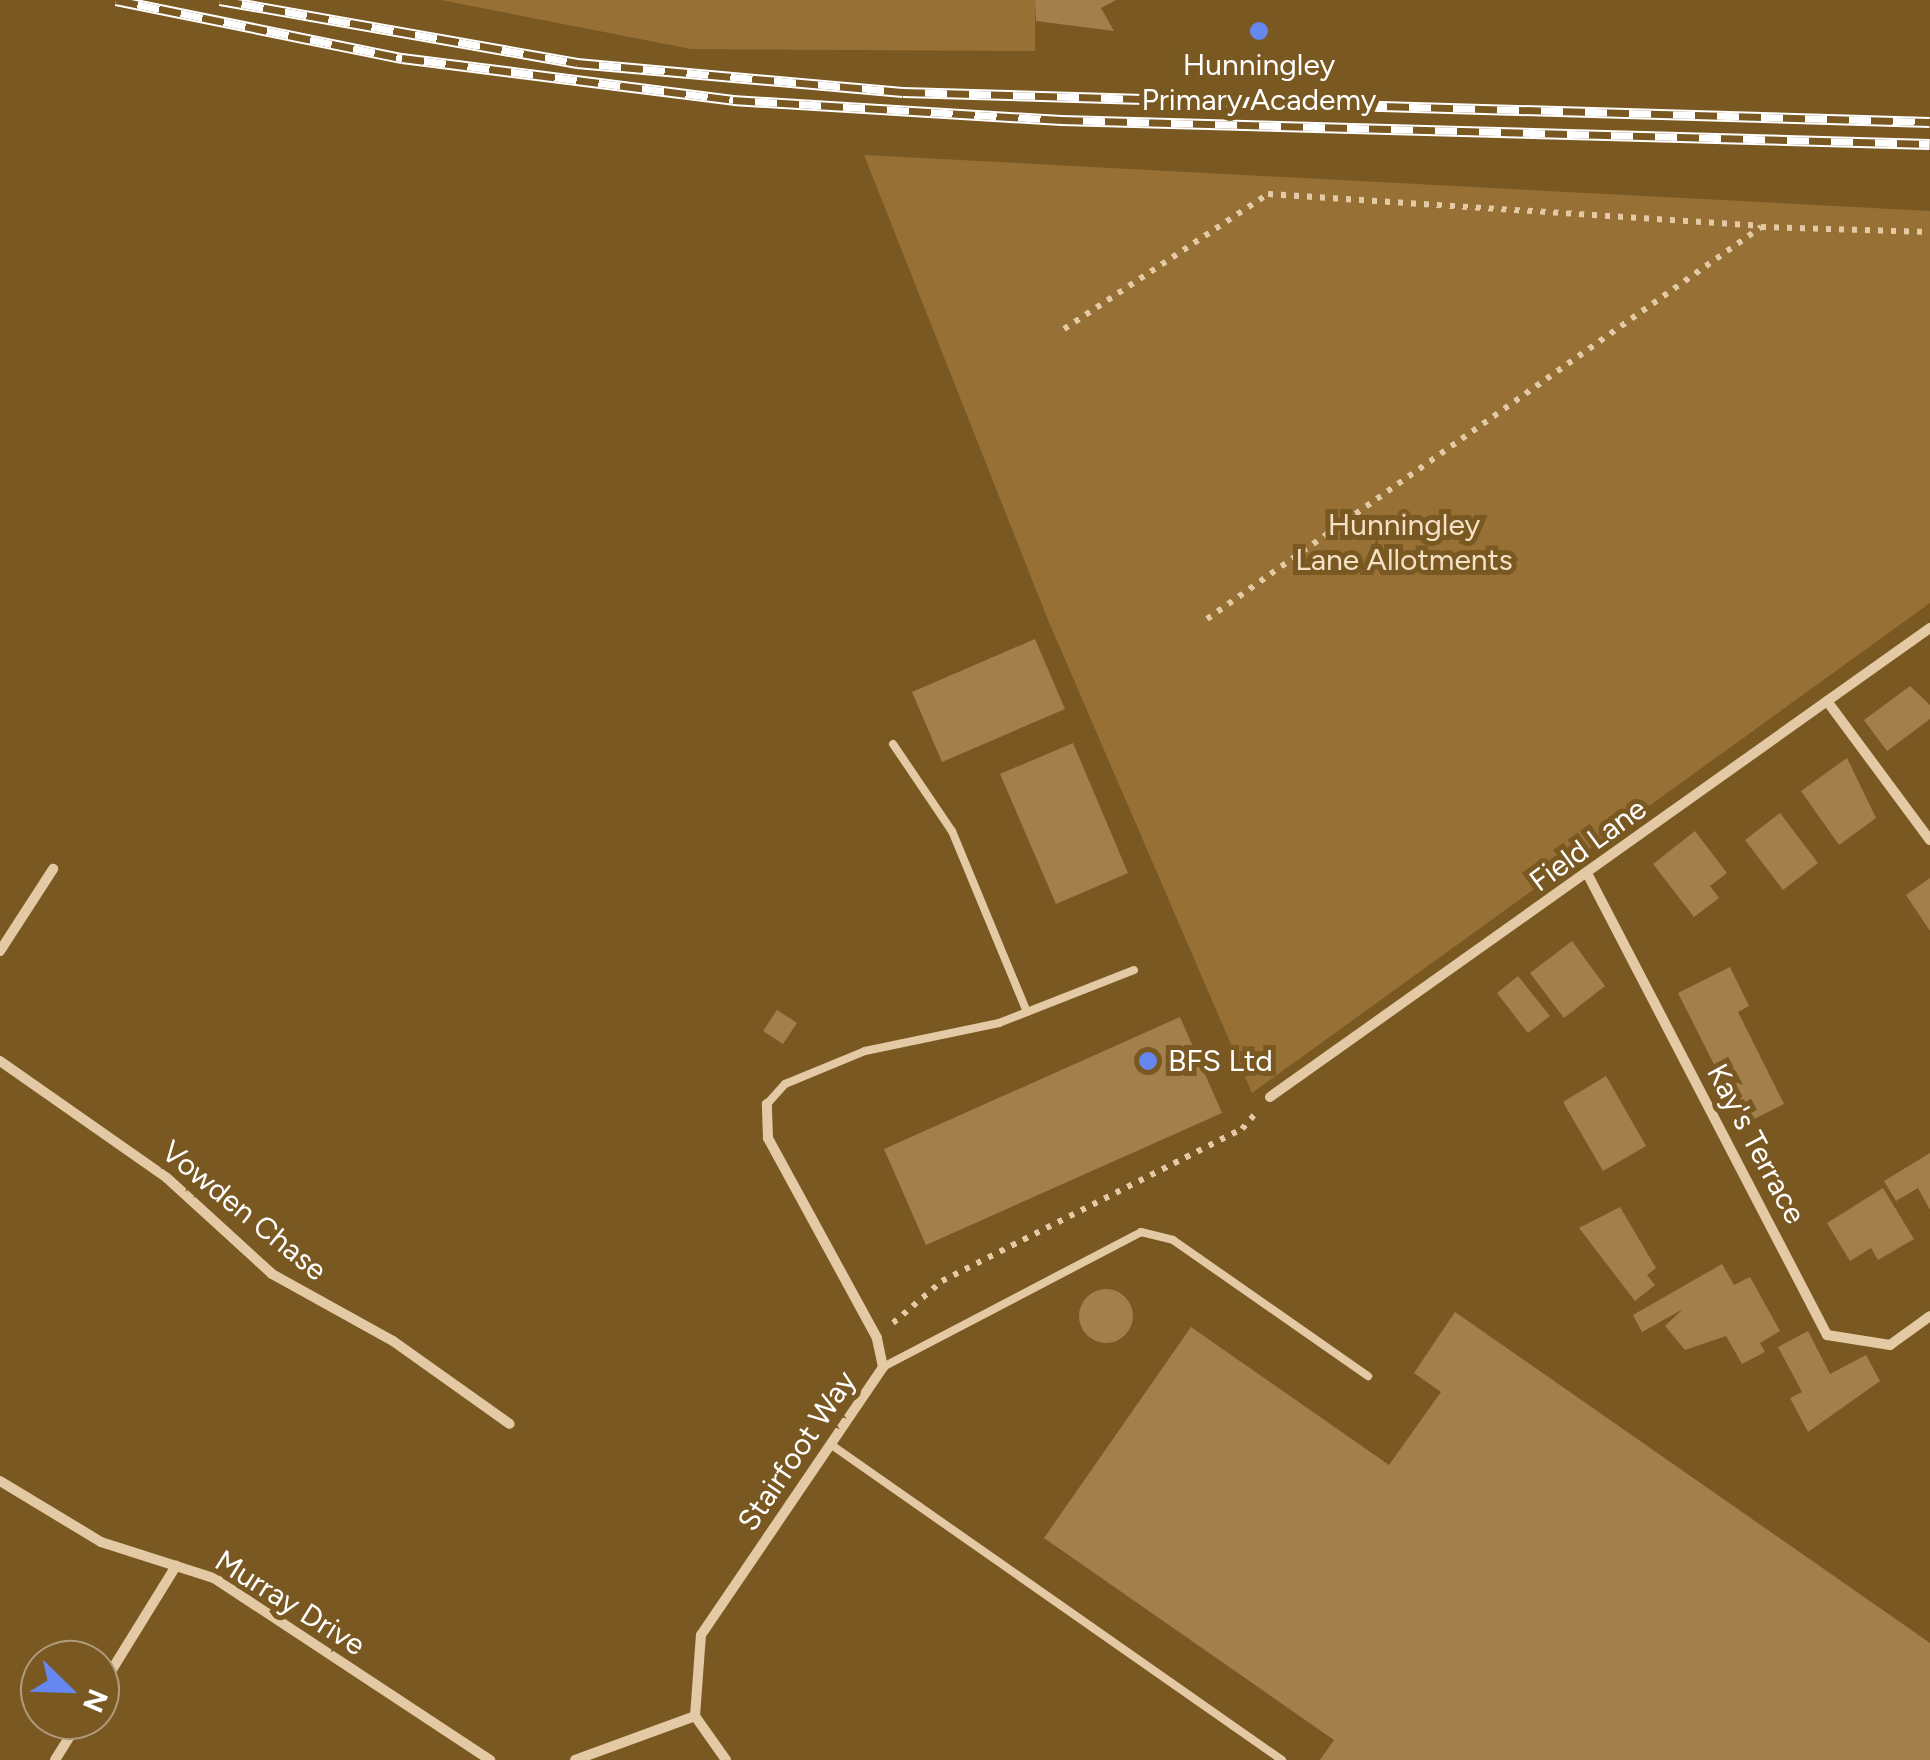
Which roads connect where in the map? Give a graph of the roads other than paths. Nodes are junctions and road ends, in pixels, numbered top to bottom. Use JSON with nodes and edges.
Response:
{"nodes":[{"id":1,"x":1930,"y":628,"type":"edge"},
{"id":2,"x":1826,"y":701,"type":"junction"},
{"id":3,"x":893,"y":744,"type":"dead end"},
{"id":4,"x":1930,"y":840,"type":"edge"},
{"id":5,"x":53,"y":868,"type":"dead end"},
{"id":6,"x":1588,"y":876,"type":"junction"},
{"id":7,"x":0,"y":952,"type":"edge"},
{"id":8,"x":1134,"y":970,"type":"dead end"},
{"id":9,"x":1027,"y":1012,"type":"junction"},
{"id":10,"x":0,"y":1061,"type":"edge"},
{"id":11,"x":1270,"y":1097,"type":"road end"},
{"id":12,"x":767,"y":1104,"type":"joint"},
{"id":13,"x":1930,"y":1316,"type":"edge"},
{"id":14,"x":883,"y":1367,"type":"junction"},
{"id":15,"x":1368,"y":1376,"type":"dead end"},
{"id":16,"x":510,"y":1424,"type":"dead end"},
{"id":17,"x":833,"y":1446,"type":"junction"},
{"id":18,"x":0,"y":1481,"type":"edge"},
{"id":19,"x":176,"y":1566,"type":"junction"},
{"id":20,"x":120,"y":1657,"type":"edge"},
{"id":21,"x":695,"y":1716,"type":"junction"},
{"id":22,"x":490,"y":1760,"type":"edge"},
{"id":23,"x":575,"y":1760,"type":"edge"},
{"id":24,"x":726,"y":1760,"type":"edge"},
{"id":25,"x":1282,"y":1760,"type":"edge"}],
"edges":[{"from":1,"to":2,"type":"street","name":"Field Lane"},
{"from":2,"to":4,"type":"street"},
{"from":2,"to":6,"type":"street","name":"Field Lane"},
{"from":3,"to":9,"type":"lane"},
{"from":5,"to":7,"type":"street"},
{"from":6,"to":11,"type":"street","name":"Field Lane"},
{"from":6,"to":13,"type":"street","name":"Kay's Terrace"},
{"from":8,"to":9,"type":"lane"},
{"from":9,"to":12,"type":"lane"},
{"from":10,"to":16,"type":"street","name":"Vowden Chase"},
{"from":12,"to":14,"type":"street","name":"Stairfoot Way"},
{"from":14,"to":15,"type":"lane"},
{"from":14,"to":17,"type":"street","name":"Stairfoot Way"},
{"from":17,"to":21,"type":"street","name":"Stairfoot Way"},
{"from":17,"to":25,"type":"lane"},
{"from":18,"to":19,"type":"street","name":"Murray Drive"},
{"from":19,"to":20,"type":"street"},
{"from":19,"to":22,"type":"street","name":"Murray Drive"},
{"from":21,"to":23,"type":"street"},
{"from":21,"to":24,"type":"street"}]}
